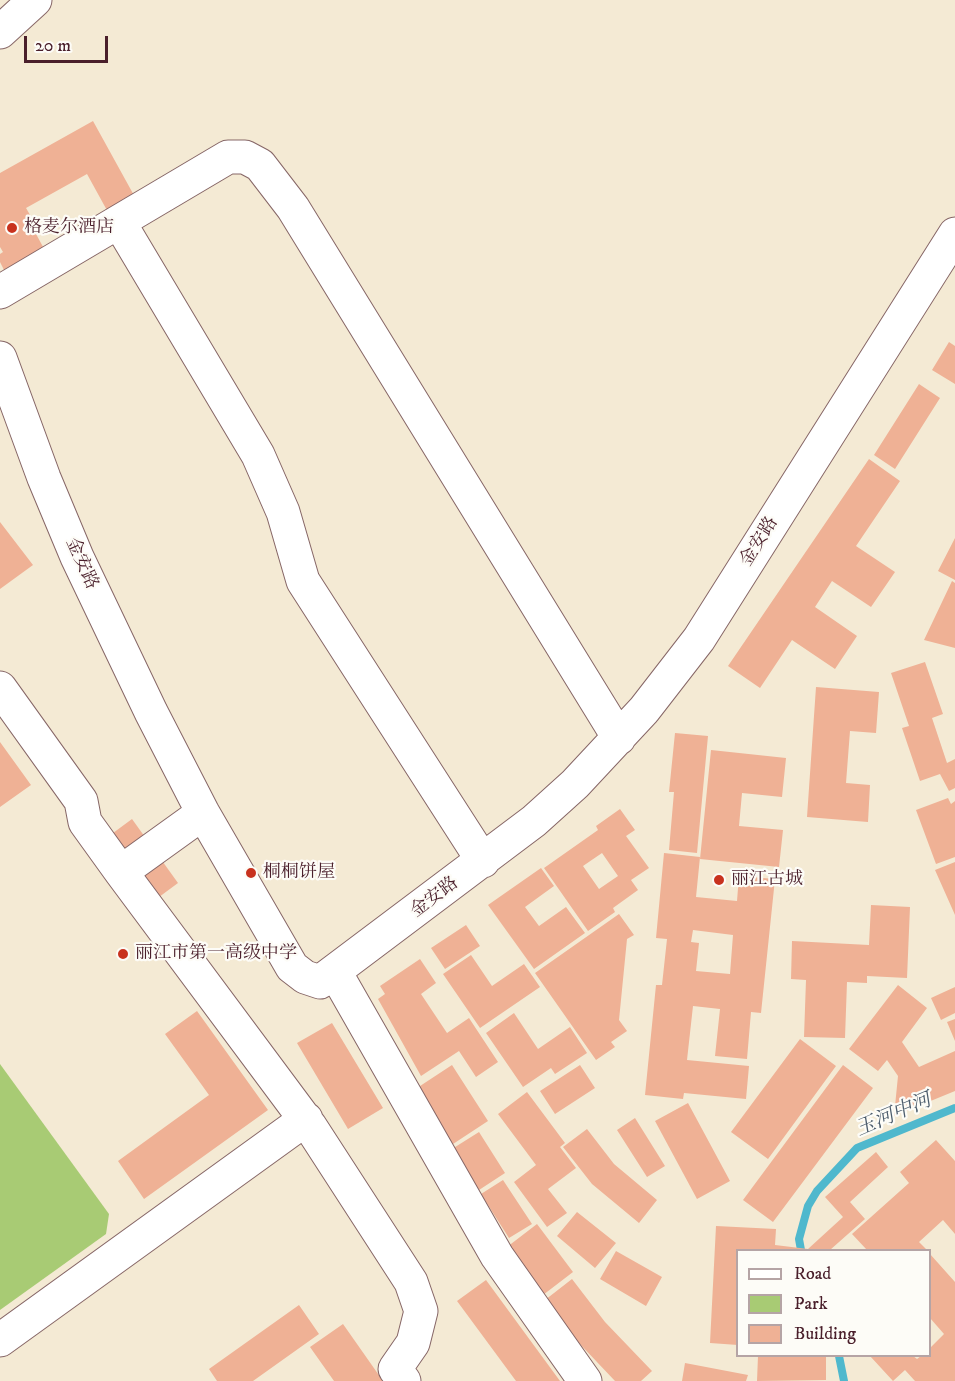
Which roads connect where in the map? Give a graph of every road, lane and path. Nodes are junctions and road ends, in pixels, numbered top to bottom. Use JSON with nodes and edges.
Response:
{"nodes":[{"id":1,"x":35,"y":0,"type":"edge"},
{"id":2,"x":0,"y":32,"type":"edge"},
{"id":3,"x":119,"y":222,"type":"junction"},
{"id":4,"x":955,"y":234,"type":"edge"},
{"id":5,"x":0,"y":292,"type":"edge"},
{"id":6,"x":0,"y":358,"type":"edge"},
{"id":7,"x":0,"y":688,"type":"edge"},
{"id":8,"x":619,"y":738,"type":"junction"},
{"id":9,"x":203,"y":813,"type":"junction"},
{"id":10,"x":483,"y":861,"type":"junction"},
{"id":11,"x":121,"y":872,"type":"junction"},
{"id":12,"x":335,"y":972,"type":"junction"},
{"id":13,"x":306,"y":1119,"type":"junction"},
{"id":14,"x":0,"y":1340,"type":"edge"},
{"id":15,"x":404,"y":1381,"type":"edge"},
{"id":16,"x":585,"y":1381,"type":"edge"}],
"edges":[{"from":1,"to":2,"type":"street"},
{"from":3,"to":5,"type":"street"},
{"from":3,"to":8,"type":"street"},
{"from":3,"to":10,"type":"street"},
{"from":4,"to":8,"type":"street","name":"金安路"},
{"from":6,"to":9,"type":"street","name":"金安路"},
{"from":7,"to":11,"type":"street"},
{"from":8,"to":10,"type":"street","name":"金安路"},
{"from":9,"to":11,"type":"street"},
{"from":9,"to":12,"type":"street","name":"金安路"},
{"from":10,"to":12,"type":"street","name":"金安路"},
{"from":11,"to":13,"type":"street"},
{"from":12,"to":16,"type":"street"},
{"from":13,"to":14,"type":"street"},
{"from":13,"to":15,"type":"street"}]}
